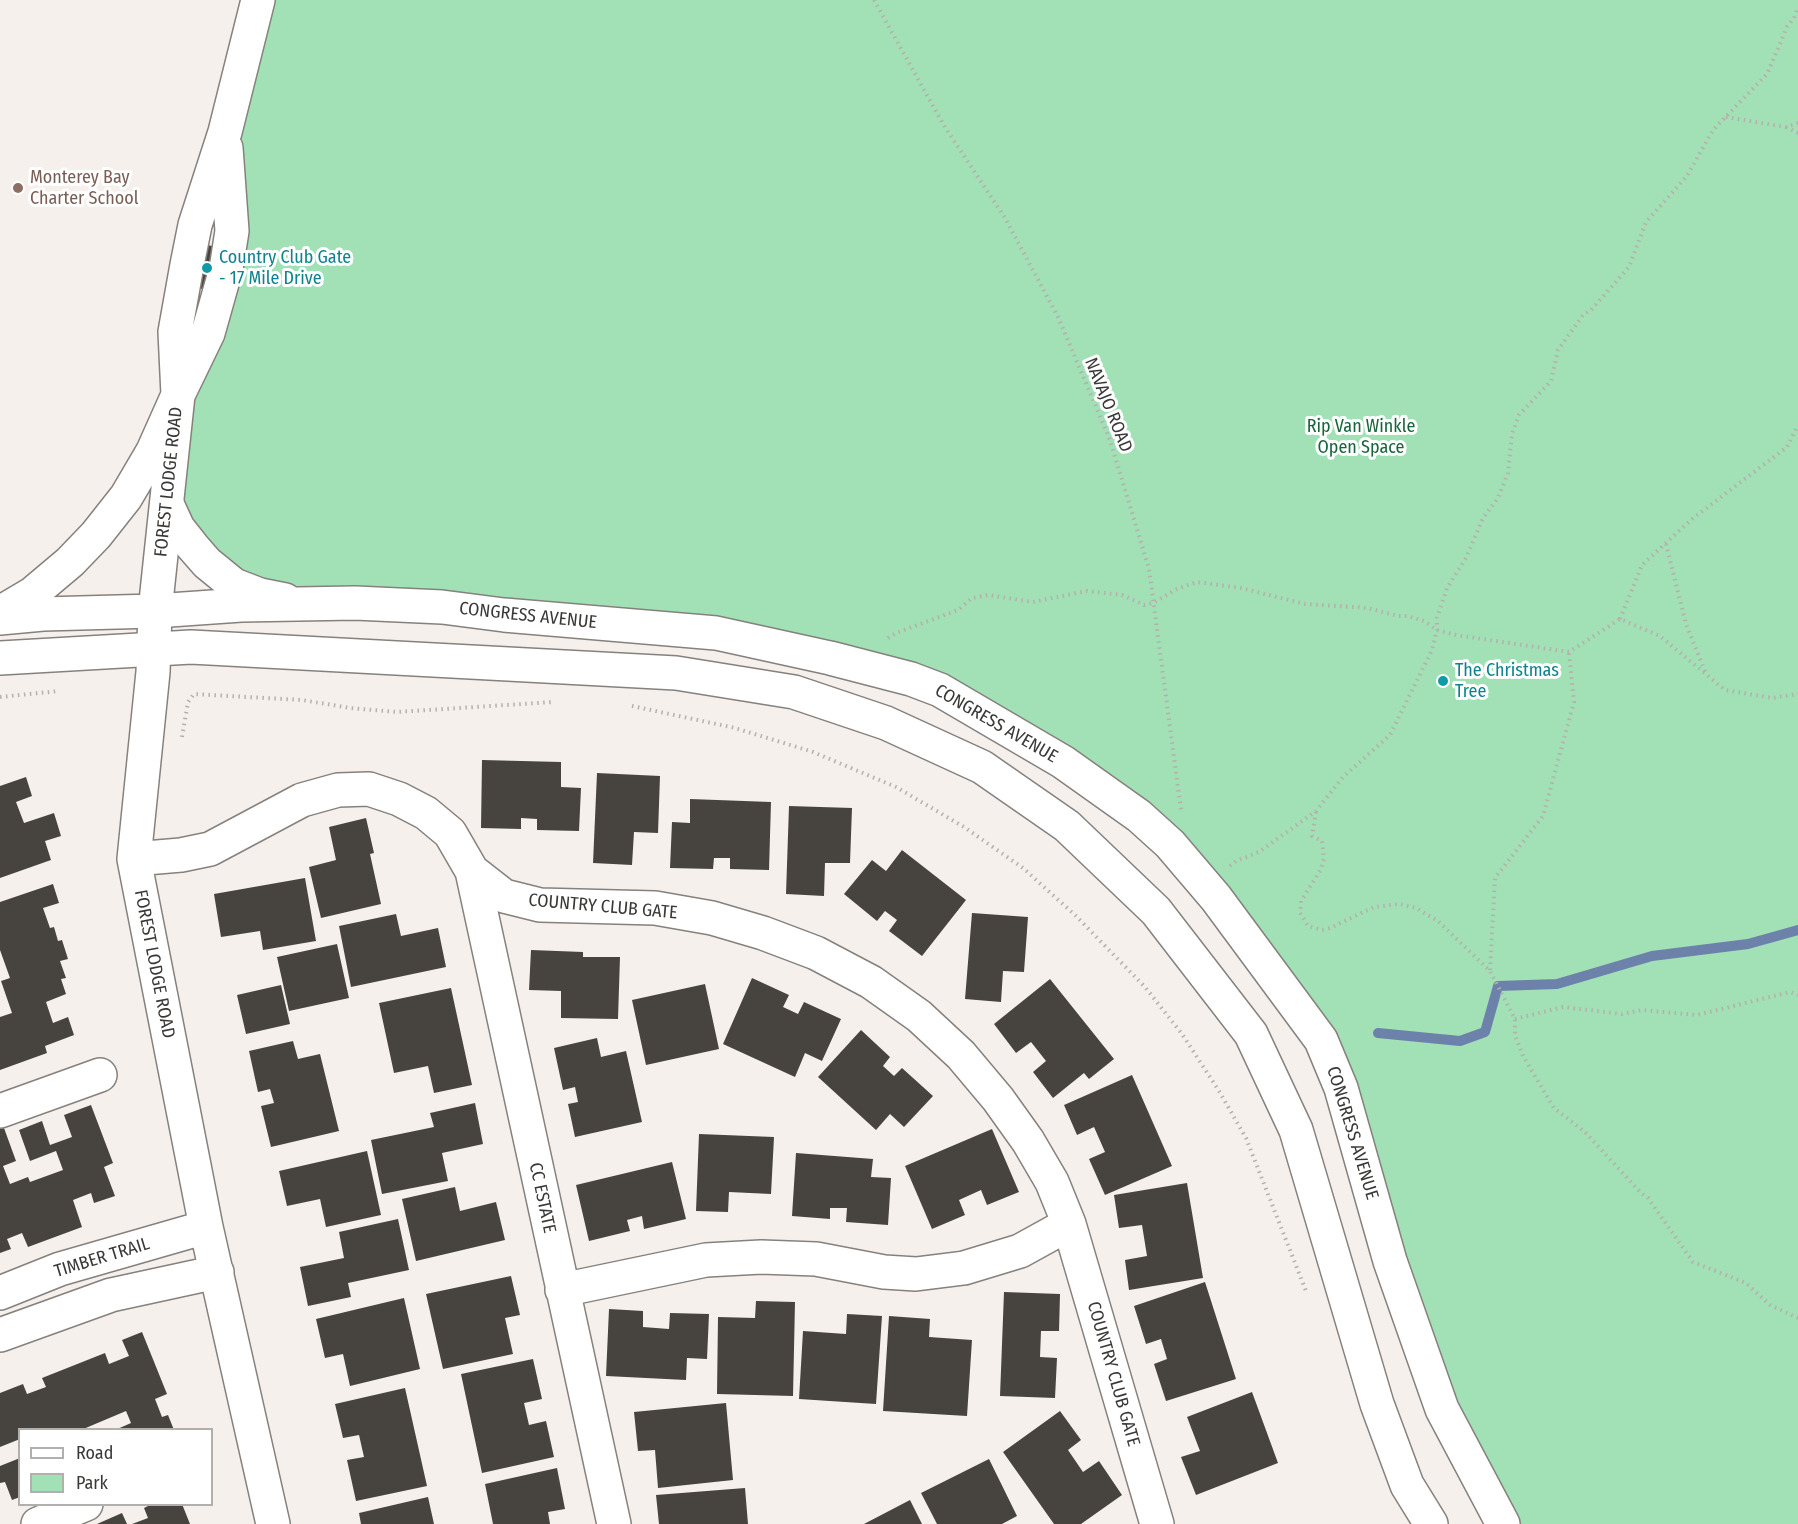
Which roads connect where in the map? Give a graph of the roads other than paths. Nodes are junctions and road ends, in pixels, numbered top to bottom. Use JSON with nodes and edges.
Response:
{"nodes":[{"id":1,"x":258,"y":0,"type":"edge"},
{"id":2,"x":178,"y":395,"type":"junction"},
{"id":3,"x":167,"y":504,"type":"junction"},
{"id":4,"x":304,"y":604,"type":"junction"},
{"id":5,"x":155,"y":611,"type":"junction"},
{"id":6,"x":0,"y":616,"type":"edge"},
{"id":7,"x":154,"y":650,"type":"junction"},
{"id":8,"x":0,"y":658,"type":"edge"},
{"id":9,"x":134,"y":859,"type":"junction"},
{"id":10,"x":472,"y":871,"type":"junction"},
{"id":11,"x":100,"y":1075,"type":"dead end"},
{"id":12,"x":0,"y":1111,"type":"edge"},
{"id":13,"x":1069,"y":1224,"type":"junction"},
{"id":14,"x":206,"y":1227,"type":"junction"},
{"id":15,"x":217,"y":1272,"type":"junction"},
{"id":16,"x":562,"y":1290,"type":"junction"},
{"id":17,"x":0,"y":1293,"type":"edge"},
{"id":18,"x":0,"y":1335,"type":"edge"},
{"id":19,"x":81,"y":1506,"type":"edge"},
{"id":20,"x":38,"y":1524,"type":"edge"},
{"id":21,"x":273,"y":1524,"type":"edge"},
{"id":22,"x":614,"y":1524,"type":"edge"},
{"id":23,"x":1157,"y":1524,"type":"edge"},
{"id":24,"x":1431,"y":1524,"type":"edge"},
{"id":25,"x":1503,"y":1524,"type":"edge"}],
"edges":[{"from":1,"to":2,"type":"street","name":"FOREST LODGE ROAD"},
{"from":2,"to":3,"type":"street","name":"FOREST LODGE ROAD"},
{"from":2,"to":6,"type":"street"},
{"from":3,"to":4,"type":"street"},
{"from":3,"to":5,"type":"street","name":"FOREST LODGE ROAD"},
{"from":4,"to":5,"type":"street","name":"CONGRESS AVENUE"},
{"from":4,"to":25,"type":"street","name":"CONGRESS AVENUE"},
{"from":5,"to":6,"type":"street","name":"CONGRESS AVENUE"},
{"from":5,"to":7,"type":"street","name":"FOREST LODGE ROAD"},
{"from":7,"to":8,"type":"street"},
{"from":7,"to":9,"type":"street","name":"FOREST LODGE ROAD"},
{"from":7,"to":24,"type":"street"},
{"from":9,"to":10,"type":"street","name":"COUNTRY CLUB GATE"},
{"from":9,"to":14,"type":"street","name":"FOREST LODGE ROAD"},
{"from":10,"to":13,"type":"street","name":"COUNTRY CLUB GATE"},
{"from":10,"to":16,"type":"street","name":"CC ESTATE"},
{"from":11,"to":12,"type":"street"},
{"from":13,"to":16,"type":"street"},
{"from":13,"to":23,"type":"street","name":"COUNTRY CLUB GATE"},
{"from":14,"to":15,"type":"street","name":"FOREST LODGE ROAD"},
{"from":14,"to":17,"type":"street","name":"TIMBER TRAIL"},
{"from":15,"to":18,"type":"street"},
{"from":15,"to":21,"type":"street","name":"FOREST LODGE ROAD"},
{"from":16,"to":22,"type":"street","name":"CC ESTATE"},
{"from":19,"to":20,"type":"street"}]}
